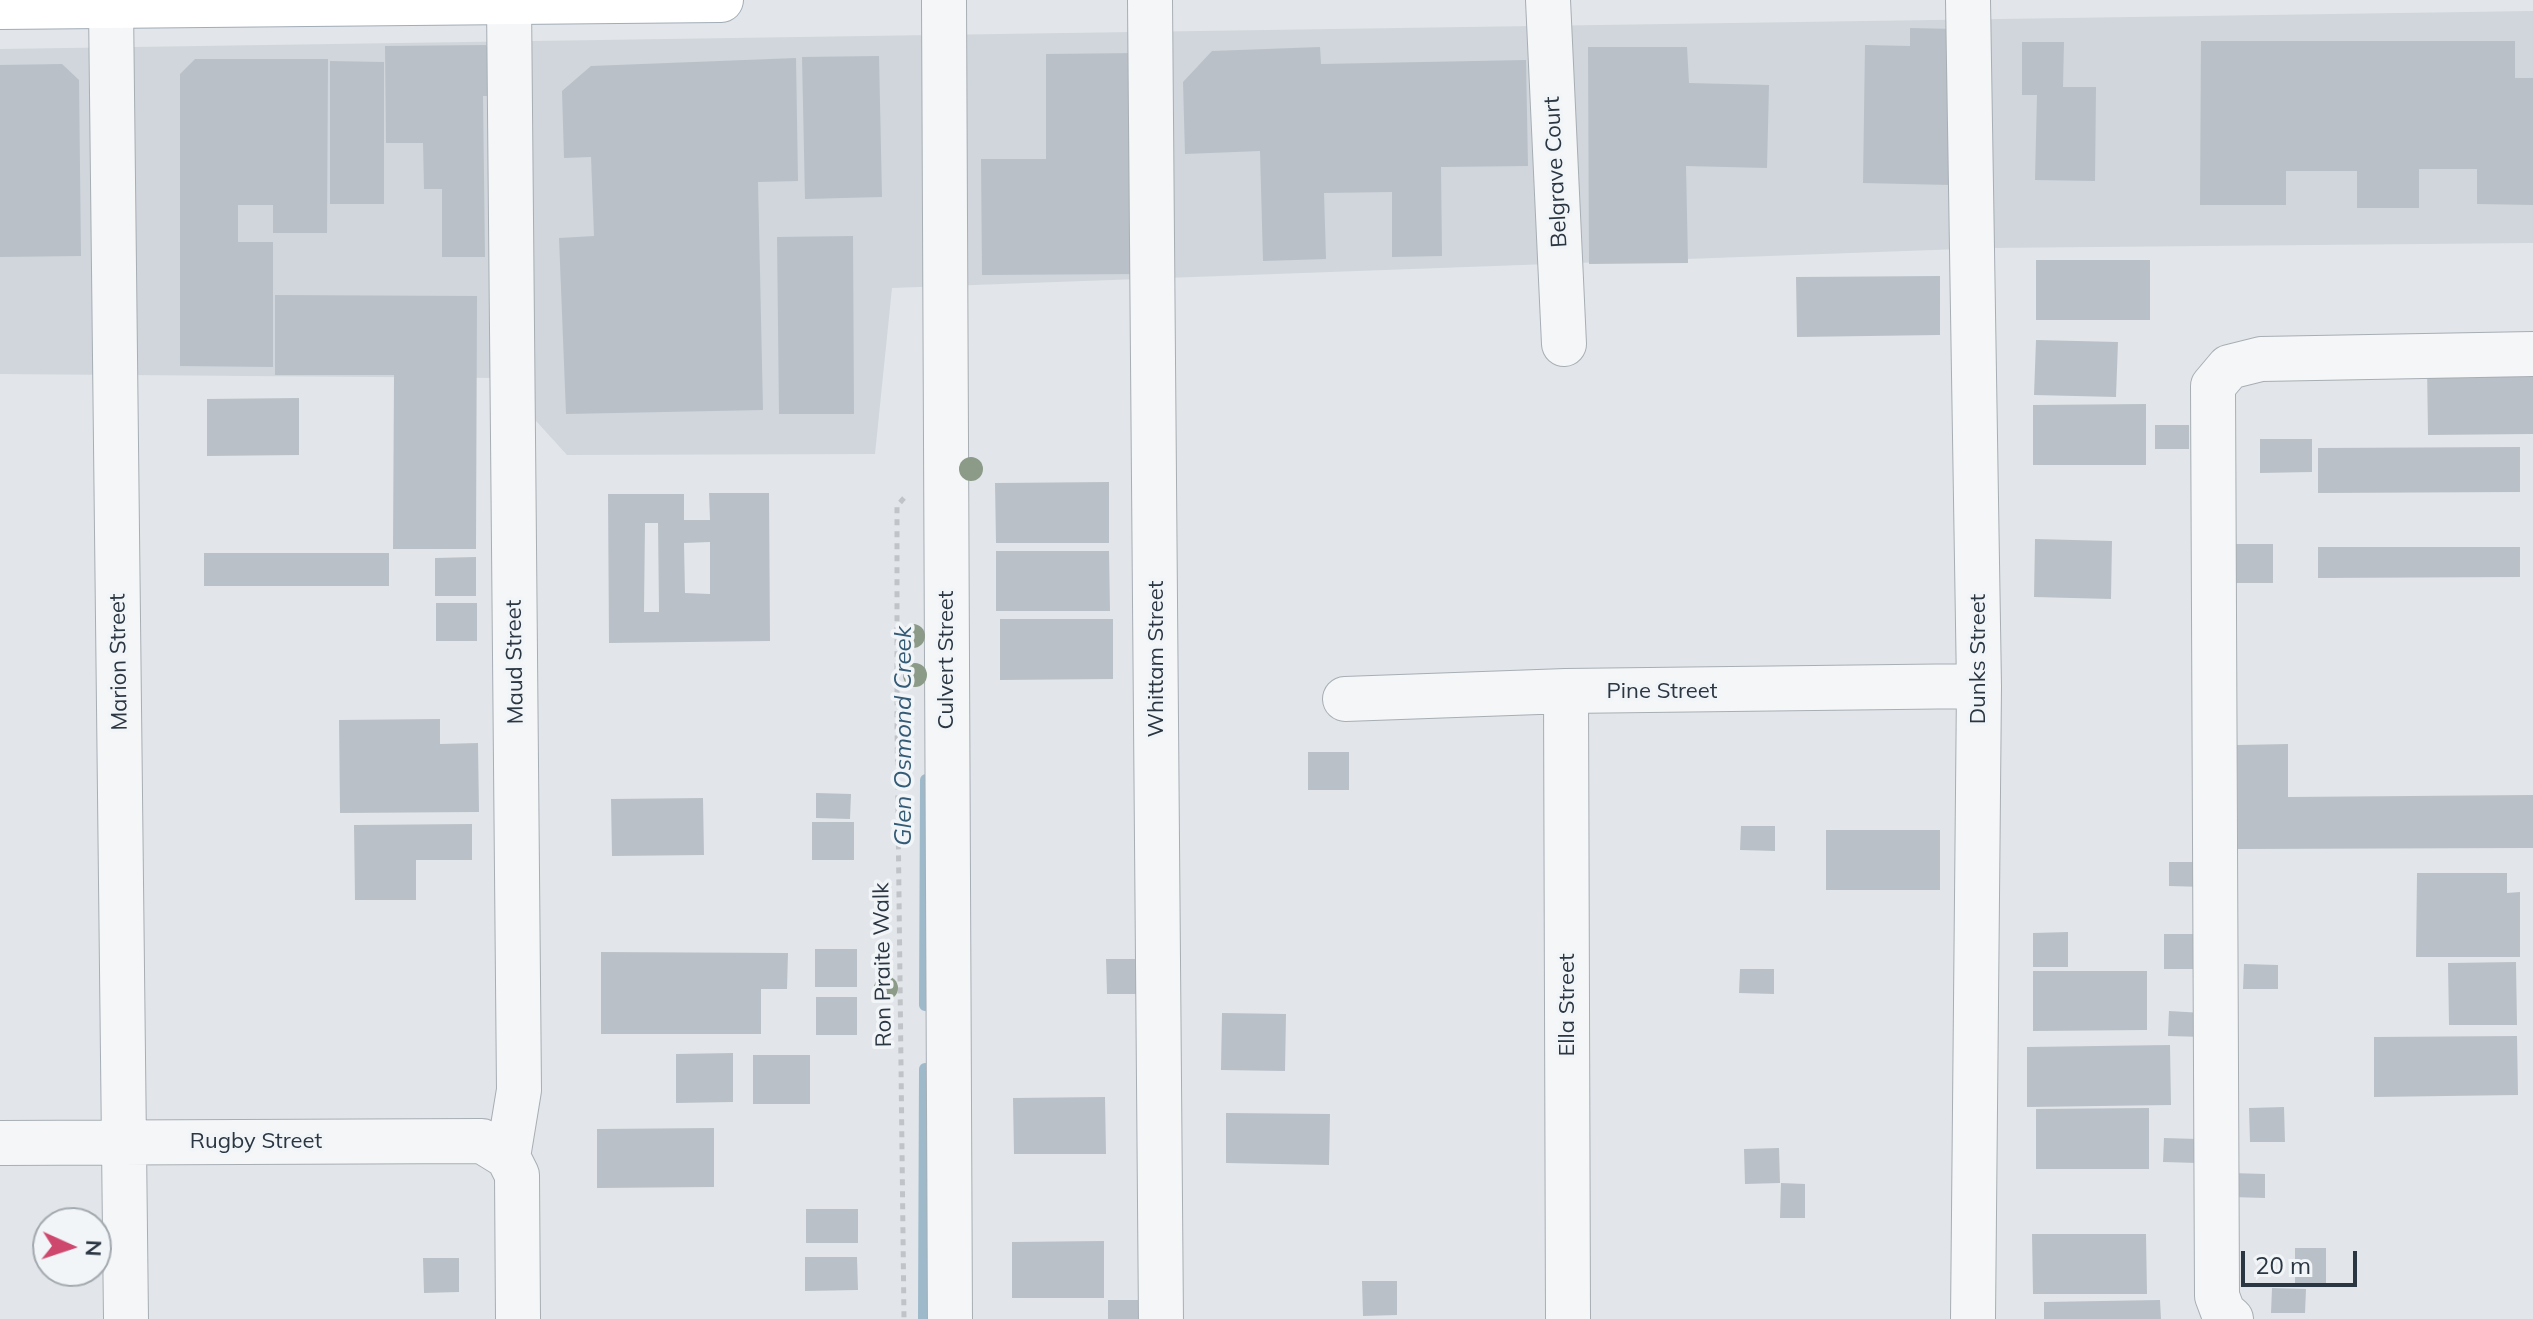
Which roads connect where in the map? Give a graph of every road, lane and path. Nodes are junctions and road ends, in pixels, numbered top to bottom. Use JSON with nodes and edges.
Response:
{"nodes":[{"id":1,"x":673,"y":0,"type":"edge"},
{"id":2,"x":721,"y":0,"type":"edge"},
{"id":3,"x":944,"y":0,"type":"edge"},
{"id":4,"x":1150,"y":0,"type":"edge"},
{"id":5,"x":1548,"y":0,"type":"edge"},
{"id":6,"x":1968,"y":0,"type":"edge"},
{"id":7,"x":509,"y":2,"type":"junction"},
{"id":8,"x":176,"y":3,"type":"edge"},
{"id":9,"x":111,"y":6,"type":"junction"},
{"id":10,"x":0,"y":7,"type":"edge"},
{"id":11,"x":1564,"y":344,"type":"dead end"},
{"id":12,"x":2533,"y":354,"type":"edge"},
{"id":13,"x":906,"y":496,"type":"dead end"},
{"id":14,"x":1979,"y":686,"type":"junction"},
{"id":15,"x":1566,"y":691,"type":"junction"},
{"id":16,"x":1345,"y":699,"type":"dead end"},
{"id":17,"x":124,"y":1141,"type":"junction"},
{"id":18,"x":0,"y":1143,"type":"edge"},
{"id":19,"x":508,"y":1157,"type":"junction"},
{"id":20,"x":126,"y":1319,"type":"edge"},
{"id":21,"x":518,"y":1319,"type":"edge"},
{"id":22,"x":904,"y":1319,"type":"edge"},
{"id":23,"x":950,"y":1319,"type":"edge"},
{"id":24,"x":1161,"y":1319,"type":"edge"},
{"id":25,"x":1568,"y":1319,"type":"edge"},
{"id":26,"x":1973,"y":1319,"type":"edge"},
{"id":27,"x":2231,"y":1319,"type":"edge"}],
"edges":[{"from":1,"to":2,"type":"main road"},
{"from":1,"to":7,"type":"main road"},
{"from":3,"to":23,"type":"street","name":"Culvert Street"},
{"from":4,"to":24,"type":"street","name":"Whittam Street"},
{"from":5,"to":11,"type":"street","name":"Belgrave Court"},
{"from":6,"to":14,"type":"street","name":"Dunks Street"},
{"from":7,"to":8,"type":"main road"},
{"from":7,"to":19,"type":"street","name":"Maud Street"},
{"from":8,"to":9,"type":"main road"},
{"from":9,"to":10,"type":"main road"},
{"from":9,"to":17,"type":"street","name":"Marion Street"},
{"from":12,"to":27,"type":"street"},
{"from":13,"to":22,"type":"path","name":"Ron Praite Walk"},
{"from":14,"to":15,"type":"street","name":"Pine Street"},
{"from":14,"to":26,"type":"street","name":"Dunks Street"},
{"from":15,"to":16,"type":"street","name":"Pine Street"},
{"from":15,"to":25,"type":"street","name":"Ella Street"},
{"from":17,"to":18,"type":"street","name":"Rugby Street"},
{"from":17,"to":19,"type":"street","name":"Rugby Street"},
{"from":17,"to":20,"type":"street","name":"Marion Street"},
{"from":19,"to":21,"type":"street","name":"Maud Street"}]}
